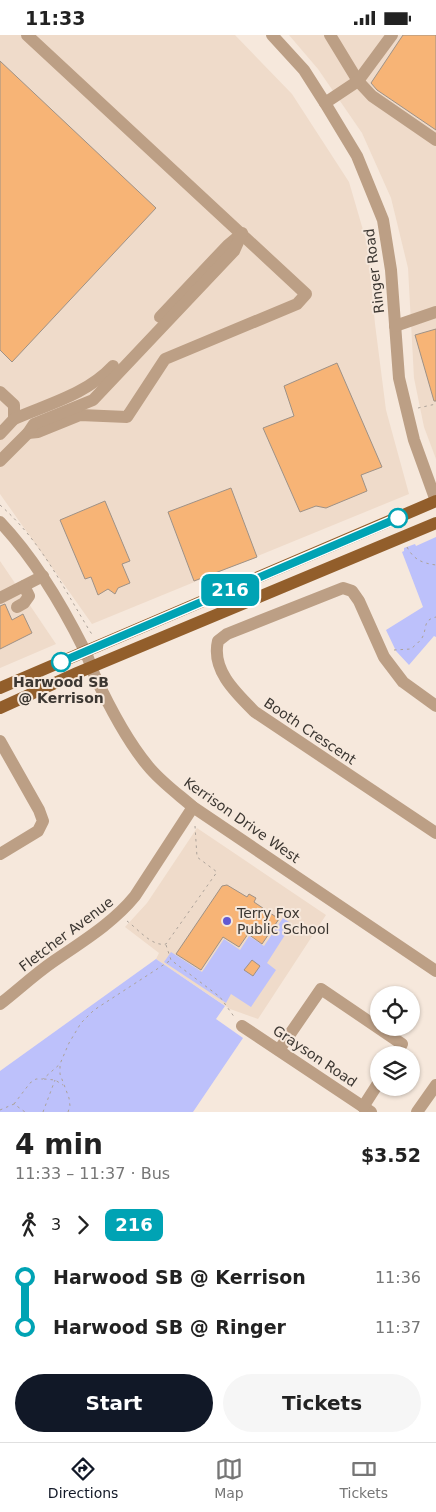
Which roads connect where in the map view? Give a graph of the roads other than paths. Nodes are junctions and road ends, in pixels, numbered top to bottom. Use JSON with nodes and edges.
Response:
{"nodes":[{"id":1,"x":27,"y":35,"type":"edge"},
{"id":2,"x":272,"y":35,"type":"edge"},
{"id":3,"x":330,"y":35,"type":"edge"},
{"id":4,"x":392,"y":35,"type":"edge"},
{"id":5,"x":358,"y":81,"type":"junction"},
{"id":6,"x":325,"y":103,"type":"junction"},
{"id":7,"x":436,"y":140,"type":"edge"},
{"id":8,"x":242,"y":233,"type":"junction"},
{"id":9,"x":436,"y":312,"type":"edge"},
{"id":10,"x":395,"y":326,"type":"junction"},
{"id":11,"x":0,"y":392,"type":"edge"},
{"id":12,"x":14,"y":419,"type":"junction"},
{"id":13,"x":28,"y":433,"type":"junction"},
{"id":14,"x":0,"y":434,"type":"edge"},
{"id":15,"x":0,"y":461,"type":"edge"},
{"id":16,"x":436,"y":501,"type":"edge"},
{"id":17,"x":0,"y":522,"type":"edge"},
{"id":18,"x":436,"y":523,"type":"edge"},
{"id":19,"x":43,"y":576,"type":"junction"},
{"id":20,"x":24,"y":586,"type":"junction"},
{"id":21,"x":2,"y":593,"type":"edge"},
{"id":22,"x":17,"y":607,"type":"dead end"},
{"id":23,"x":85,"y":651,"type":"junction"},
{"id":24,"x":92,"y":667,"type":"junction"},
{"id":25,"x":0,"y":688,"type":"edge"},
{"id":26,"x":436,"y":706,"type":"edge"},
{"id":27,"x":0,"y":708,"type":"edge"},
{"id":28,"x":0,"y":741,"type":"edge"},
{"id":29,"x":194,"y":807,"type":"junction"},
{"id":30,"x":436,"y":833,"type":"edge"},
{"id":31,"x":0,"y":854,"type":"edge"},
{"id":32,"x":436,"y":971,"type":"edge"},
{"id":33,"x":0,"y":1004,"type":"edge"},
{"id":34,"x":242,"y":1026,"type":"road end"},
{"id":35,"x":401,"y":1046,"type":"edge"},
{"id":36,"x":278,"y":1049,"type":"junction"},
{"id":37,"x":436,"y":1085,"type":"edge"},
{"id":38,"x":373,"y":1096,"type":"edge"},
{"id":39,"x":367,"y":1109,"type":"edge"},
{"id":40,"x":417,"y":1112,"type":"edge"}],
"edges":[{"from":1,"to":8,"type":"street"},
{"from":2,"to":6,"type":"street","name":"Ringer Road"},
{"from":3,"to":5,"type":"street"},
{"from":4,"to":5,"type":"street"},
{"from":5,"to":6,"type":"street"},
{"from":5,"to":7,"type":"street"},
{"from":6,"to":10,"type":"street","name":"Ringer Road"},
{"from":8,"to":12,"type":"street"},
{"from":8,"to":13,"type":"street"},
{"from":8,"to":13,"type":"street"},
{"from":9,"to":10,"type":"street"},
{"from":10,"to":16,"type":"street","name":"Ringer Road"},
{"from":11,"to":12,"type":"street"},
{"from":12,"to":14,"type":"street"},
{"from":13,"to":15,"type":"street"},
{"from":16,"to":23,"type":"main road"},
{"from":17,"to":19,"type":"street","name":"Kerrison Drive West"},
{"from":18,"to":24,"type":"main road"},
{"from":19,"to":20,"type":"street"},
{"from":19,"to":23,"type":"street","name":"Kerrison Drive West"},
{"from":20,"to":21,"type":"street"},
{"from":20,"to":22,"type":"street"},
{"from":23,"to":24,"type":"street","name":"Kerrison Drive West"},
{"from":23,"to":25,"type":"main road"},
{"from":24,"to":27,"type":"main road"},
{"from":24,"to":29,"type":"street","name":"Kerrison Drive West"},
{"from":26,"to":30,"type":"street","name":"Booth Crescent"},
{"from":28,"to":31,"type":"street"},
{"from":29,"to":32,"type":"street","name":"Kerrison Drive West"},
{"from":29,"to":33,"type":"street","name":"Fletcher Avenue"},
{"from":34,"to":36,"type":"street","name":"Grayson Road"},
{"from":35,"to":36,"type":"street"},
{"from":36,"to":39,"type":"street","name":"Grayson Road"},
{"from":37,"to":40,"type":"street"},
{"from":38,"to":39,"type":"street"}]}
